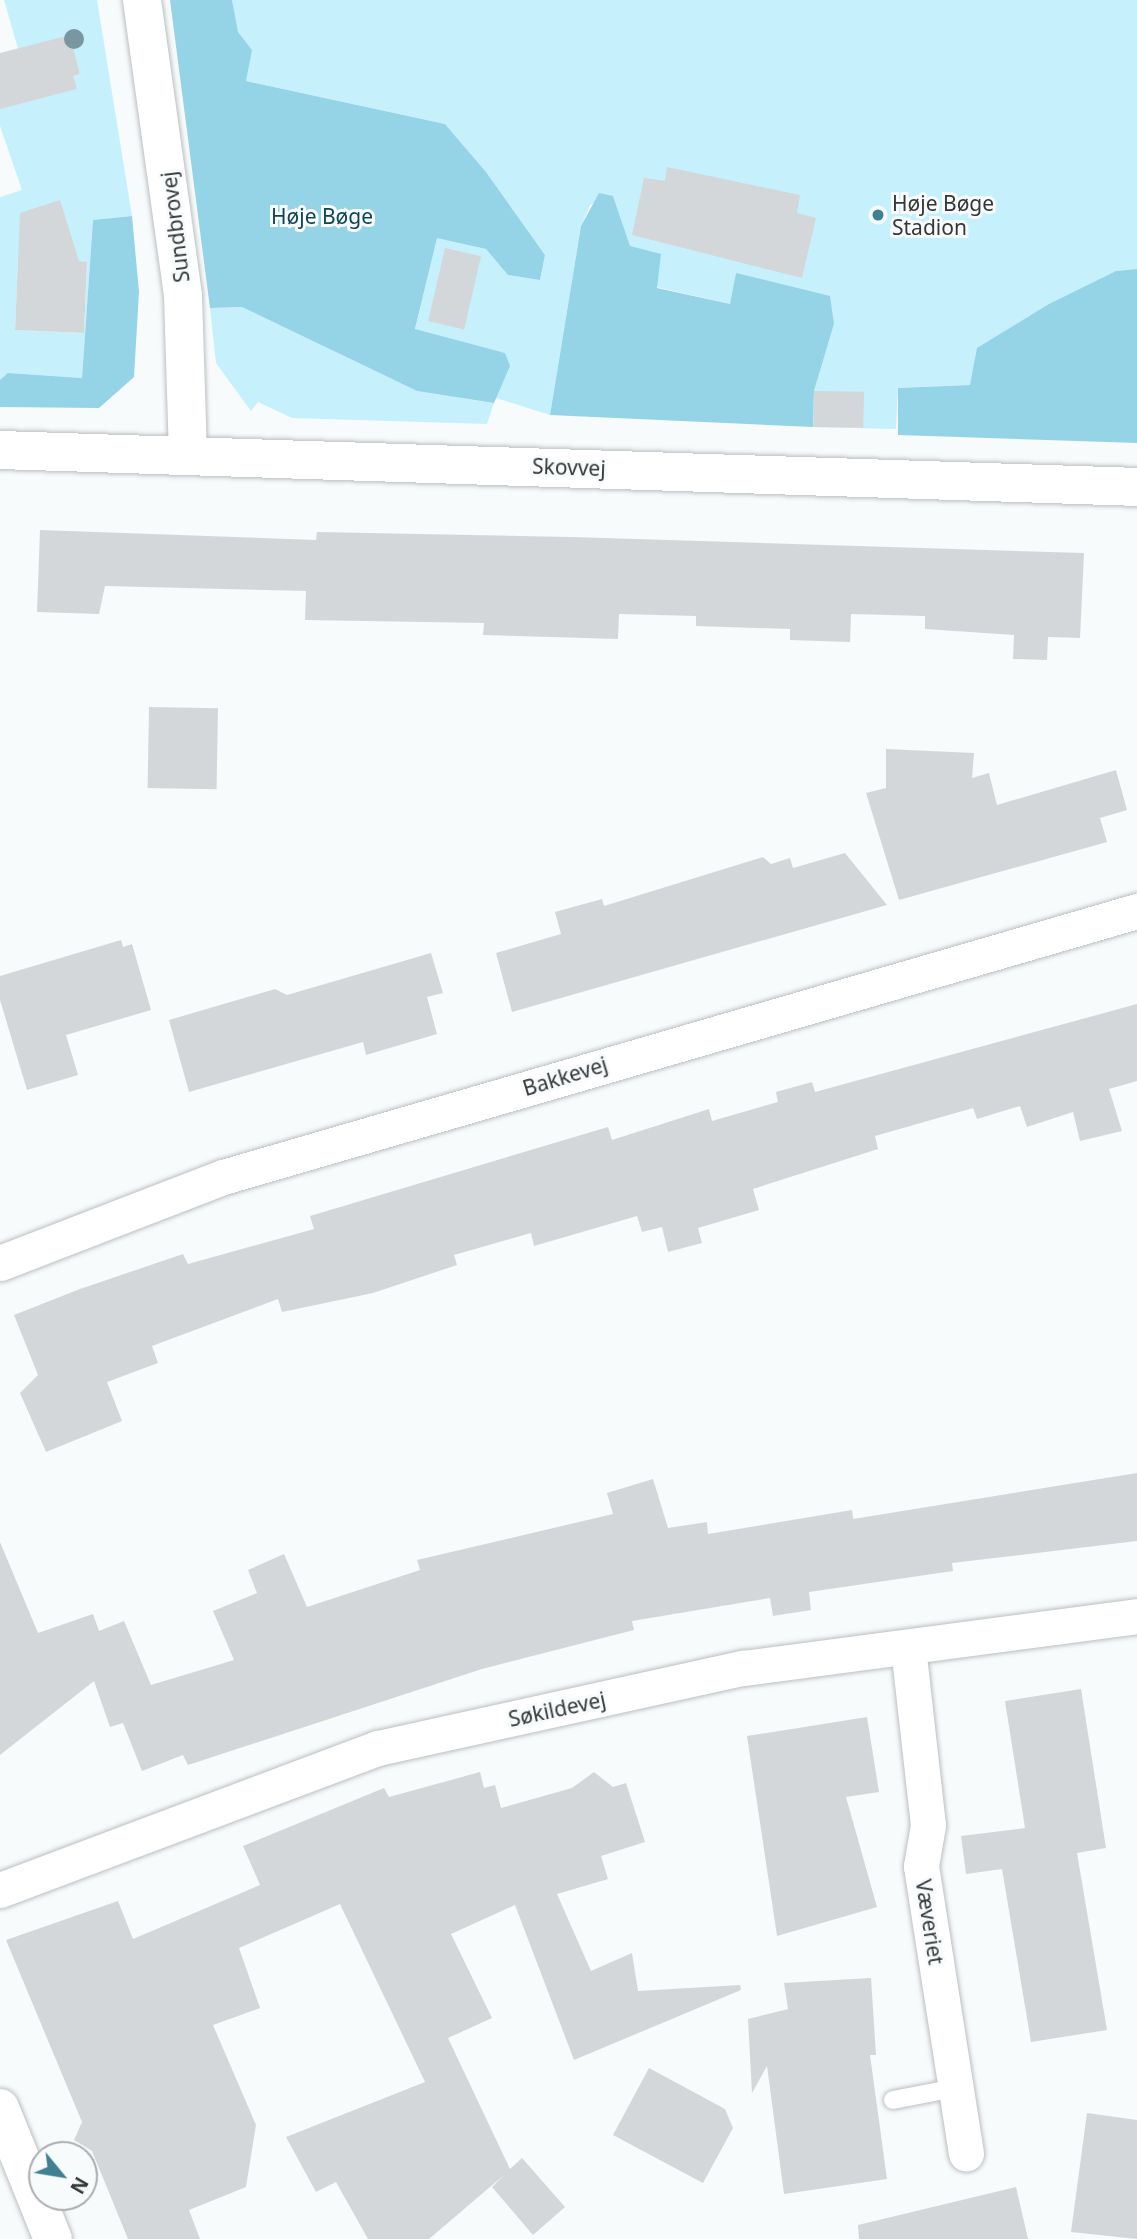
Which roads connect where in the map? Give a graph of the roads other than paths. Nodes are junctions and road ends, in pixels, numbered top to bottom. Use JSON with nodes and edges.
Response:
{"nodes":[{"id":1,"x":142,"y":0,"type":"edge"},
{"id":2,"x":0,"y":450,"type":"edge"},
{"id":3,"x":188,"y":456,"type":"junction"},
{"id":4,"x":1137,"y":487,"type":"edge"},
{"id":5,"x":1137,"y":911,"type":"edge"},
{"id":6,"x":0,"y":1263,"type":"edge"},
{"id":7,"x":1137,"y":1616,"type":"edge"},
{"id":8,"x":908,"y":1647,"type":"junction"},
{"id":9,"x":0,"y":1890,"type":"edge"},
{"id":10,"x":955,"y":2088,"type":"junction"},
{"id":11,"x":893,"y":2101,"type":"dead end"},
{"id":12,"x":0,"y":2108,"type":"edge"},
{"id":13,"x":966,"y":2154,"type":"dead end"},
{"id":14,"x":52,"y":2239,"type":"edge"}],
"edges":[{"from":1,"to":3,"type":"street","name":"Sundbrovej"},
{"from":2,"to":3,"type":"street","name":"Skovvej"},
{"from":3,"to":4,"type":"street","name":"Skovvej"},
{"from":5,"to":6,"type":"street","name":"Bakkevej"},
{"from":7,"to":8,"type":"street","name":"Søkildevej"},
{"from":8,"to":9,"type":"street","name":"Søkildevej"},
{"from":8,"to":10,"type":"street","name":"Væveriet"},
{"from":10,"to":11,"type":"lane"},
{"from":10,"to":13,"type":"street","name":"Væveriet"},
{"from":12,"to":14,"type":"street"}]}
